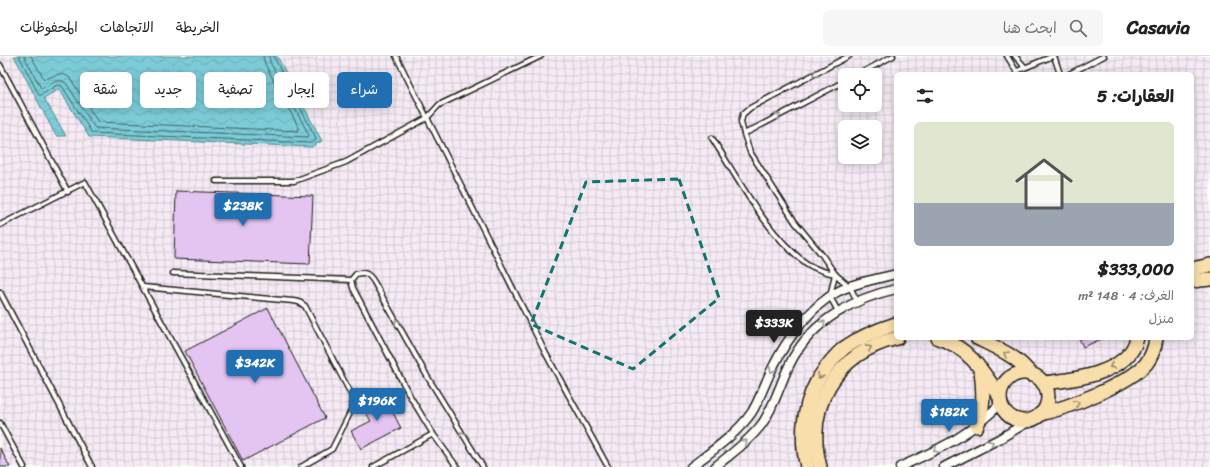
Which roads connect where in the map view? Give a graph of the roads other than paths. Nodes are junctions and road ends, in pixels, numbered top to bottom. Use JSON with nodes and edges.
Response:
{"nodes":[{"id":1,"x":396,"y":56,"type":"edge"},
{"id":2,"x":541,"y":56,"type":"edge"},
{"id":3,"x":849,"y":56,"type":"edge"},
{"id":4,"x":893,"y":56,"type":"edge"},
{"id":5,"x":1007,"y":56,"type":"edge"},
{"id":6,"x":1015,"y":56,"type":"edge"},
{"id":7,"x":1053,"y":56,"type":"edge"},
{"id":8,"x":1104,"y":56,"type":"edge"},
{"id":9,"x":0,"y":64,"type":"edge"},
{"id":10,"x":1024,"y":67,"type":"junction"},
{"id":11,"x":870,"y":68,"type":"edge"},
{"id":12,"x":1018,"y":72,"type":"edge"},
{"id":13,"x":1059,"y":72,"type":"edge"},
{"id":14,"x":1073,"y":72,"type":"edge"},
{"id":15,"x":838,"y":85,"type":"edge"},
{"id":16,"x":427,"y":118,"type":"junction"},
{"id":17,"x":744,"y":134,"type":"junction"},
{"id":18,"x":712,"y":138,"type":"dead end"},
{"id":19,"x":216,"y":181,"type":"dead end"},
{"id":20,"x":68,"y":192,"type":"junction"},
{"id":21,"x":0,"y":225,"type":"edge"},
{"id":22,"x":1210,"y":266,"type":"edge"},
{"id":23,"x":1194,"y":269,"type":"edge"},
{"id":24,"x":173,"y":273,"type":"dead end"},
{"id":25,"x":835,"y":274,"type":"junction"},
{"id":26,"x":894,"y":275,"type":"edge"},
{"id":27,"x":1210,"y":279,"type":"edge"},
{"id":28,"x":352,"y":280,"type":"junction"},
{"id":29,"x":1194,"y":281,"type":"edge"},
{"id":30,"x":143,"y":287,"type":"junction"},
{"id":31,"x":850,"y":287,"type":"junction"},
{"id":32,"x":894,"y":290,"type":"edge"},
{"id":33,"x":0,"y":292,"type":"edge"},
{"id":34,"x":830,"y":297,"type":"junction"},
{"id":35,"x":857,"y":301,"type":"junction"},
{"id":36,"x":838,"y":312,"type":"junction"},
{"id":37,"x":894,"y":325,"type":"edge"},
{"id":38,"x":894,"y":339,"type":"edge"},
{"id":39,"x":948,"y":340,"type":"edge"},
{"id":40,"x":981,"y":340,"type":"edge"},
{"id":41,"x":1136,"y":340,"type":"edge"},
{"id":42,"x":1156,"y":340,"type":"edge"},
{"id":43,"x":980,"y":369,"type":"junction"},
{"id":44,"x":1031,"y":374,"type":"junction"},
{"id":45,"x":1043,"y":383,"type":"junction"},
{"id":46,"x":1001,"y":400,"type":"junction"},
{"id":47,"x":1037,"y":417,"type":"junction"},
{"id":48,"x":0,"y":423,"type":"edge"},
{"id":49,"x":977,"y":426,"type":"junction"},
{"id":50,"x":433,"y":434,"type":"junction"},
{"id":51,"x":810,"y":452,"type":"junction"},
{"id":52,"x":24,"y":467,"type":"edge"},
{"id":53,"x":92,"y":467,"type":"edge"},
{"id":54,"x":241,"y":467,"type":"edge"},
{"id":55,"x":301,"y":467,"type":"edge"},
{"id":56,"x":373,"y":467,"type":"edge"},
{"id":57,"x":457,"y":467,"type":"edge"},
{"id":58,"x":483,"y":467,"type":"edge"},
{"id":59,"x":608,"y":467,"type":"edge"},
{"id":60,"x":690,"y":467,"type":"edge"},
{"id":61,"x":715,"y":467,"type":"edge"},
{"id":62,"x":807,"y":467,"type":"edge"},
{"id":63,"x":820,"y":467,"type":"edge"},
{"id":64,"x":900,"y":467,"type":"edge"},
{"id":65,"x":944,"y":467,"type":"edge"}],
"edges":[{"from":1,"to":16,"type":"lane"},
{"from":2,"to":16,"type":"lane"},
{"from":3,"to":17,"type":"lane","one_way":true},
{"from":4,"to":11,"type":"lane"},
{"from":5,"to":12,"type":"lane"},
{"from":6,"to":10,"type":"lane"},
{"from":7,"to":10,"type":"lane"},
{"from":7,"to":13,"type":"lane"},
{"from":8,"to":14,"type":"lane"},
{"from":9,"to":20,"type":"lane"},
{"from":10,"to":12,"type":"lane"},
{"from":17,"to":15,"type":"lane","one_way":true},
{"from":16,"to":19,"type":"lane"},
{"from":16,"to":59,"type":"lane"},
{"from":17,"to":25,"type":"lane"},
{"from":18,"to":25,"type":"lane"},
{"from":20,"to":21,"type":"lane"},
{"from":20,"to":30,"type":"lane"},
{"from":22,"to":23,"type":"main road"},
{"from":24,"to":28,"type":"lane"},
{"from":25,"to":31,"type":"lane"},
{"from":25,"to":34,"type":"lane"},
{"from":26,"to":31,"type":"street"},
{"from":27,"to":29,"type":"main road"},
{"from":28,"to":50,"type":"lane"},
{"from":58,"to":28,"type":"lane","one_way":true},
{"from":30,"to":54,"type":"lane"},
{"from":30,"to":55,"type":"lane"},
{"from":31,"to":34,"type":"street"},
{"from":31,"to":35,"type":"lane"},
{"from":32,"to":35,"type":"street"},
{"from":33,"to":53,"type":"lane"},
{"from":34,"to":36,"type":"lane"},
{"from":34,"to":60,"type":"street","one_way":true},
{"from":35,"to":36,"type":"street"},
{"from":61,"to":36,"type":"street","one_way":true},
{"from":37,"to":51,"type":"main road","one_way":true},
{"from":51,"to":38,"type":"main road","one_way":true},
{"from":39,"to":43,"type":"main road"},
{"from":44,"to":40,"type":"main road","one_way":true},
{"from":41,"to":45,"type":"main road","one_way":true},
{"from":47,"to":42,"type":"main road","one_way":true},
{"from":43,"to":46,"type":"main road"},
{"from":43,"to":49,"type":"main road"},
{"from":44,"to":45,"type":"main road"},
{"from":44,"to":46,"type":"main road"},
{"from":45,"to":47,"type":"main road"},
{"from":46,"to":47,"type":"main road"},
{"from":46,"to":49,"type":"street"},
{"from":65,"to":47,"type":"street","one_way":true},
{"from":48,"to":52,"type":"lane"},
{"from":49,"to":64,"type":"street","one_way":true},
{"from":50,"to":56,"type":"lane"},
{"from":50,"to":57,"type":"lane"},
{"from":51,"to":62,"type":"main road"},
{"from":51,"to":63,"type":"main road"}]}
